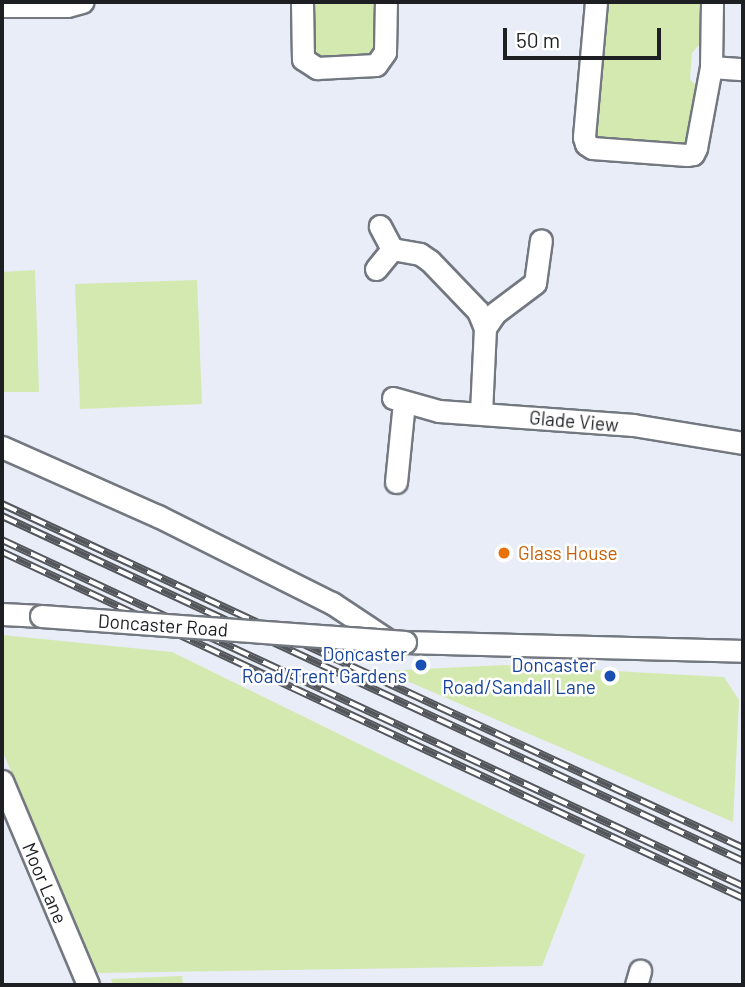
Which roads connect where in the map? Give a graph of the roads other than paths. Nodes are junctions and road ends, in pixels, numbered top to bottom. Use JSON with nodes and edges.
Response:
{"nodes":[{"id":1,"x":82,"y":2,"type":"edge"},
{"id":2,"x":302,"y":2,"type":"edge"},
{"id":3,"x":386,"y":2,"type":"edge"},
{"id":4,"x":596,"y":2,"type":"edge"},
{"id":5,"x":712,"y":2,"type":"edge"},
{"id":6,"x":2,"y":6,"type":"edge"},
{"id":7,"x":711,"y":67,"type":"junction"},
{"id":8,"x":743,"y":69,"type":"edge"},
{"id":9,"x":380,"y":226,"type":"dead end"},
{"id":10,"x":541,"y":240,"type":"dead end"},
{"id":11,"x":392,"y":249,"type":"junction"},
{"id":12,"x":376,"y":269,"type":"dead end"},
{"id":13,"x":485,"y":328,"type":"junction"},
{"id":14,"x":481,"y":413,"type":"junction"},
{"id":15,"x":743,"y":443,"type":"edge"},
{"id":16,"x":2,"y":447,"type":"edge"},
{"id":17,"x":396,"y":481,"type":"dead end"},
{"id":18,"x":2,"y":614,"type":"edge"},
{"id":19,"x":397,"y":642,"type":"junction"},
{"id":20,"x":743,"y":651,"type":"edge"},
{"id":21,"x":2,"y":781,"type":"edge"},
{"id":22,"x":88,"y":985,"type":"edge"}],
"edges":[{"from":1,"to":6,"type":"street"},
{"from":2,"to":3,"type":"street"},
{"from":4,"to":7,"type":"street"},
{"from":5,"to":7,"type":"street"},
{"from":7,"to":8,"type":"street"},
{"from":9,"to":11,"type":"street"},
{"from":10,"to":13,"type":"street"},
{"from":11,"to":12,"type":"street"},
{"from":11,"to":13,"type":"street"},
{"from":13,"to":14,"type":"street"},
{"from":14,"to":15,"type":"street","name":"Glade View"},
{"from":14,"to":17,"type":"street","name":"Glade View"},
{"from":16,"to":19,"type":"street"},
{"from":18,"to":19,"type":"street","name":"Doncaster Road","bridge":true},
{"from":19,"to":20,"type":"street","name":"Doncaster Road"},
{"from":21,"to":22,"type":"street","name":"Moor Lane"}]}
